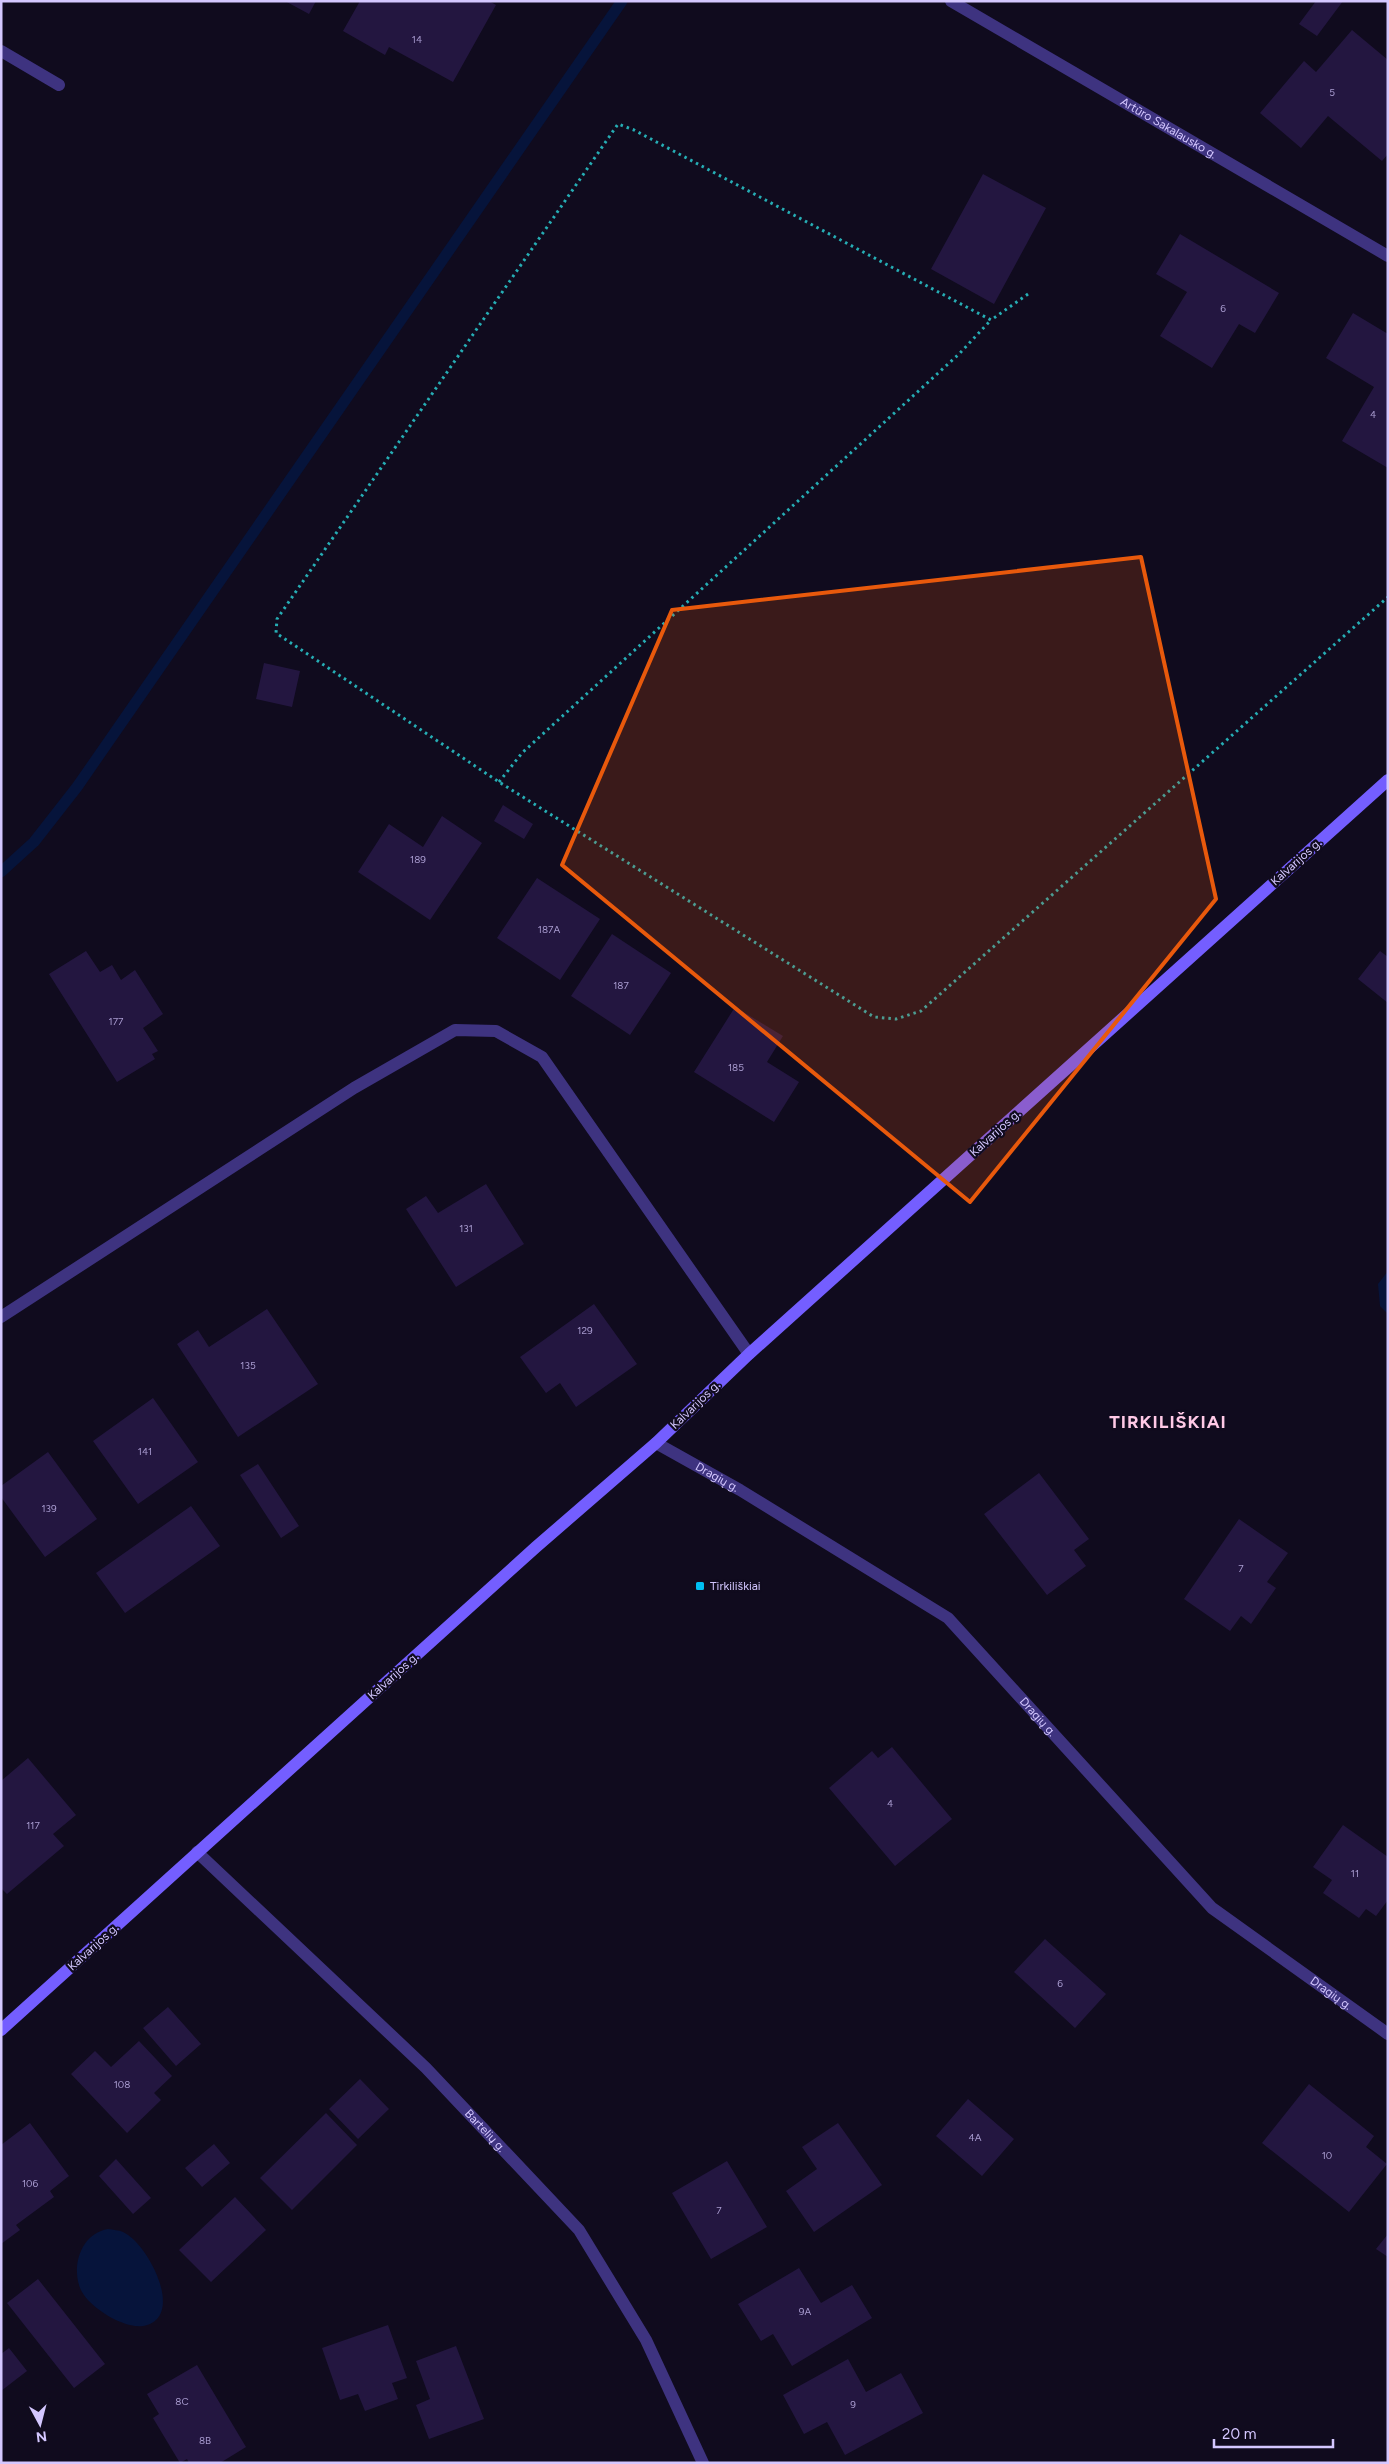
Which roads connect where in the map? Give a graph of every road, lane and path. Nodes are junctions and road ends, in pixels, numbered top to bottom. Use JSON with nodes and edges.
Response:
{"nodes":[{"id":1,"x":951,"y":1,"type":"edge"},
{"id":2,"x":1,"y":51,"type":"edge"},
{"id":3,"x":59,"y":85,"type":"dead end"},
{"id":4,"x":1388,"y":256,"type":"edge"},
{"id":5,"x":1028,"y":294,"type":"dead end"},
{"id":6,"x":991,"y":320,"type":"junction"},
{"id":7,"x":1388,"y":597,"type":"edge"},
{"id":8,"x":1388,"y":780,"type":"edge"},
{"id":9,"x":499,"y":782,"type":"junction"},
{"id":10,"x":1,"y":1317,"type":"edge"},
{"id":11,"x":749,"y":1354,"type":"junction"},
{"id":12,"x":656,"y":1443,"type":"junction"},
{"id":13,"x":197,"y":1852,"type":"junction"},
{"id":14,"x":1,"y":2030,"type":"edge"},
{"id":15,"x":1388,"y":2034,"type":"edge"},
{"id":16,"x":704,"y":2463,"type":"edge"}],
"edges":[{"from":1,"to":4,"type":"street","name":"Artūro Sakalausko g."},
{"from":2,"to":3,"type":"street"},
{"from":5,"to":6,"type":"path"},
{"from":6,"to":9,"type":"path"},
{"from":6,"to":9,"type":"path"},
{"from":7,"to":9,"type":"path"},
{"from":8,"to":11,"type":"main road","name":"Kalvarijos g."},
{"from":10,"to":11,"type":"street"},
{"from":11,"to":12,"type":"main road","name":"Kalvarijos g."},
{"from":12,"to":13,"type":"main road","name":"Kalvarijos g."},
{"from":12,"to":15,"type":"street","name":"Dragių g."},
{"from":13,"to":14,"type":"main road","name":"Kalvarijos g."},
{"from":13,"to":16,"type":"street","name":"Bartelių g."}]}
